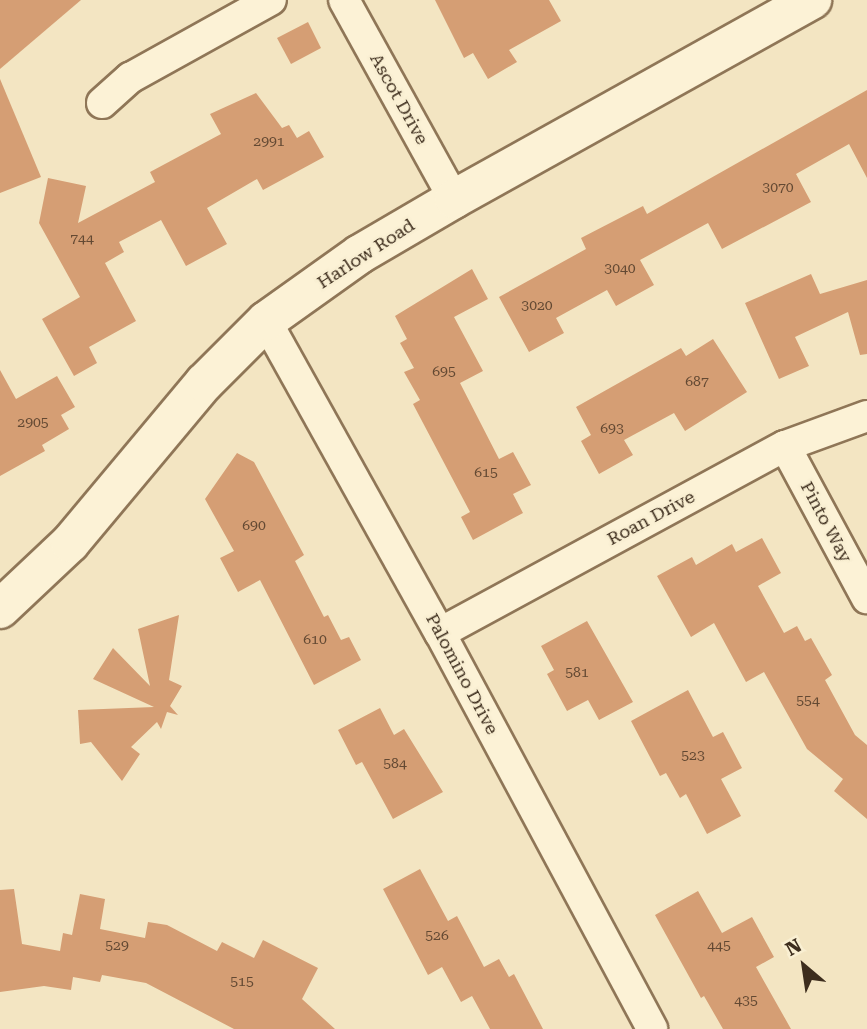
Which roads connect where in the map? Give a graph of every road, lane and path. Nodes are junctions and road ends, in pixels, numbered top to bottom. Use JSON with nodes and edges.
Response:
{"nodes":[{"id":1,"x":271,"y":0,"type":"edge"},
{"id":2,"x":344,"y":0,"type":"edge"},
{"id":3,"x":812,"y":0,"type":"edge"},
{"id":4,"x":103,"y":103,"type":"dead end"},
{"id":5,"x":454,"y":199,"type":"junction"},
{"id":6,"x":266,"y":321,"type":"junction"},
{"id":7,"x":867,"y":416,"type":"edge"},
{"id":8,"x":785,"y":446,"type":"junction"},
{"id":9,"x":867,"y":598,"type":"edge"},
{"id":10,"x":0,"y":608,"type":"edge"},
{"id":11,"x":440,"y":632,"type":"junction"},
{"id":12,"x":652,"y":1029,"type":"edge"}],
"edges":[{"from":1,"to":4,"type":"street"},
{"from":2,"to":5,"type":"street","name":"Ascot Drive"},
{"from":3,"to":5,"type":"main road","name":"Harlow Road"},
{"from":5,"to":6,"type":"main road","name":"Harlow Road"},
{"from":6,"to":10,"type":"main road","name":"Harlow Road"},
{"from":6,"to":11,"type":"street","name":"Palomino Drive"},
{"from":7,"to":8,"type":"street","name":"Roan Drive"},
{"from":8,"to":9,"type":"street","name":"Pinto Way"},
{"from":8,"to":11,"type":"street","name":"Roan Drive"},
{"from":11,"to":12,"type":"street","name":"Palomino Drive"}]}
